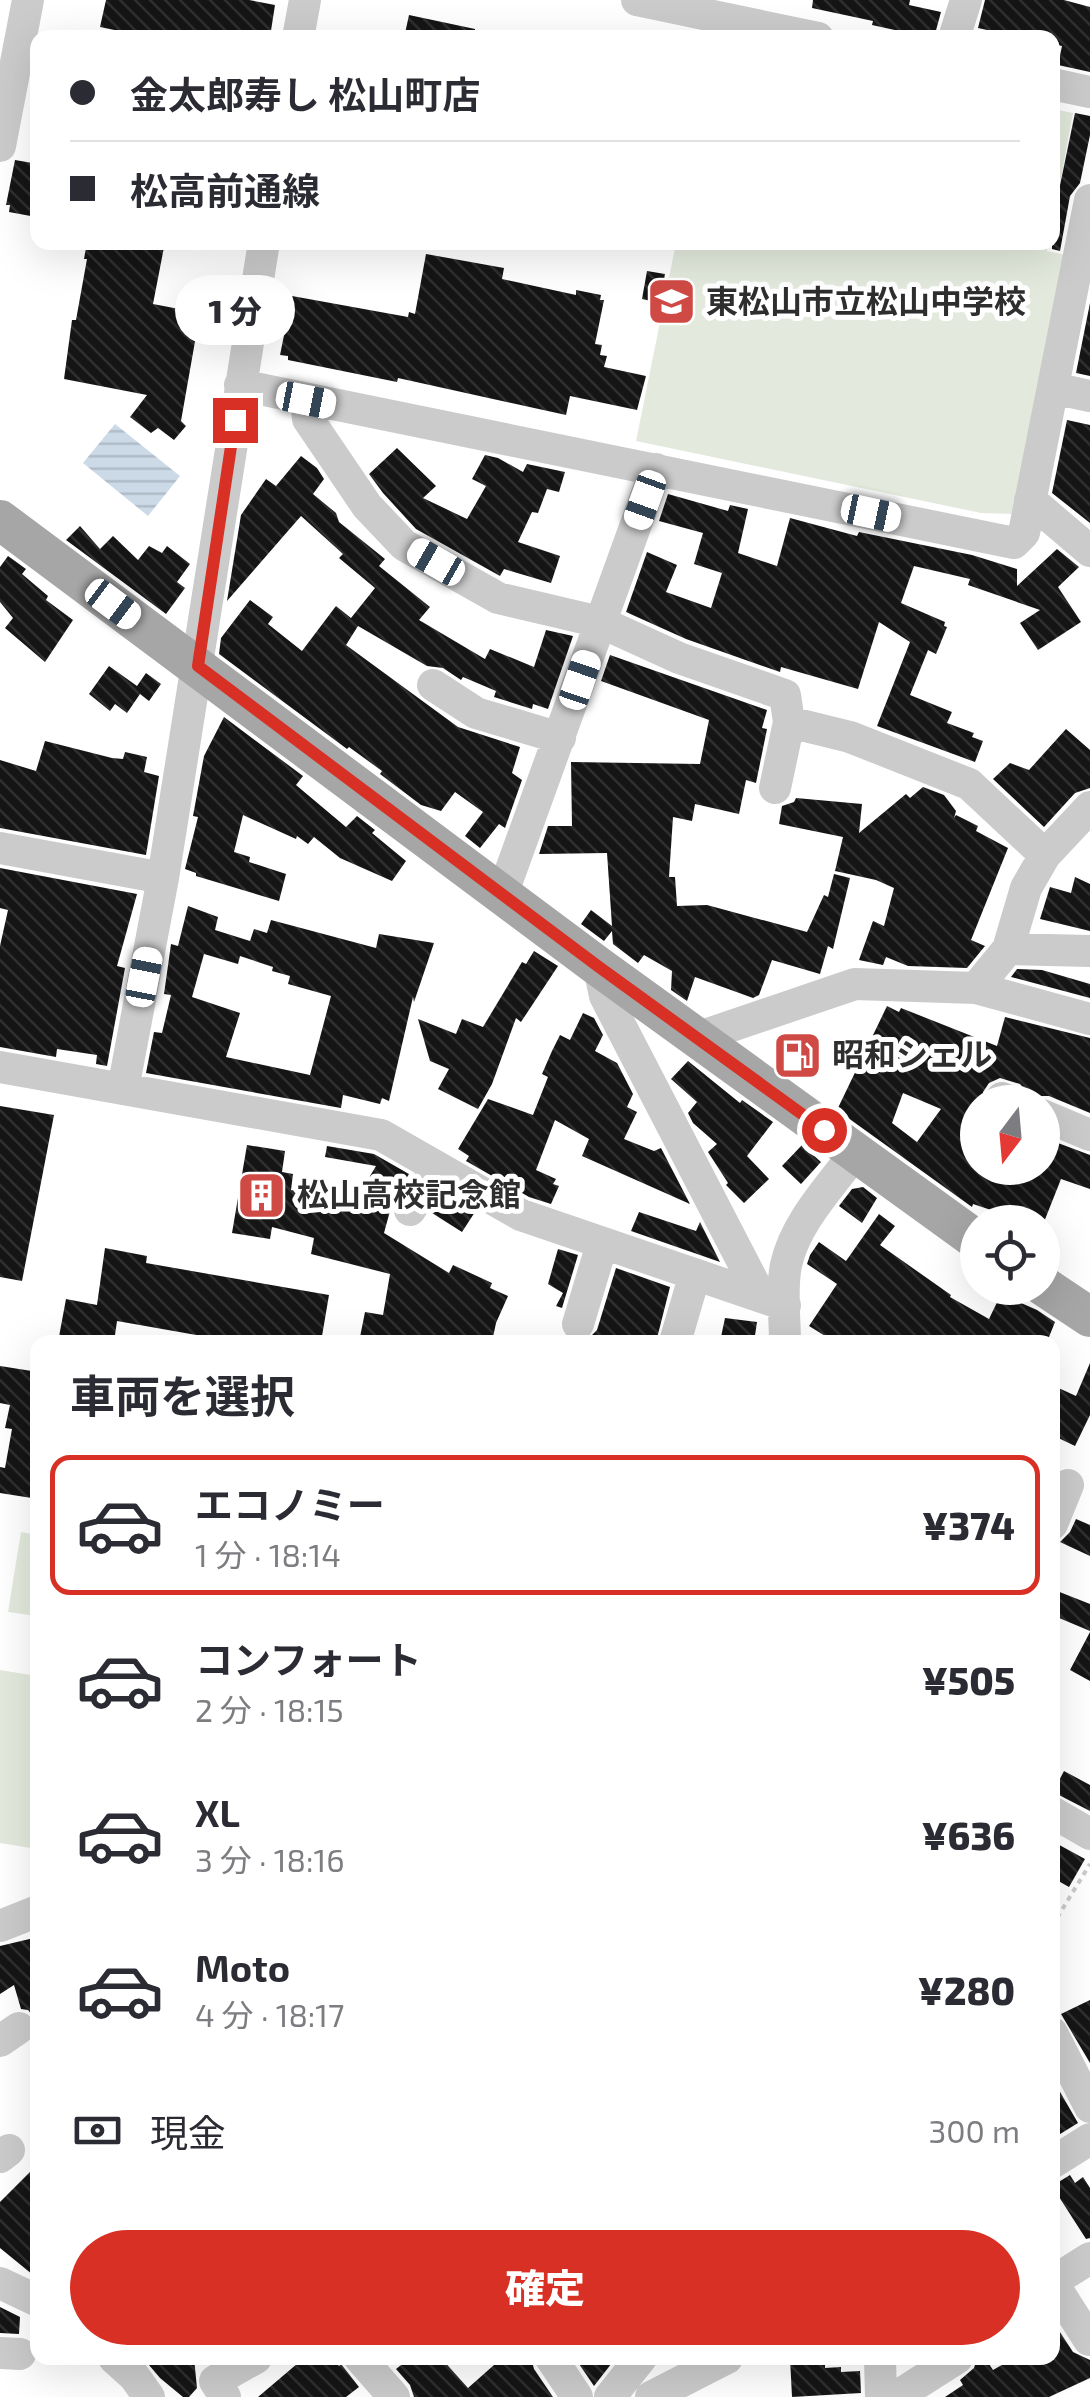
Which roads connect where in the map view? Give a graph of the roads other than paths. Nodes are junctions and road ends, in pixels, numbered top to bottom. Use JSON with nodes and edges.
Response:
{"nodes":[{"id":1,"x":28,"y":0,"type":"edge"},
{"id":2,"x":304,"y":0,"type":"edge"},
{"id":3,"x":637,"y":0,"type":"edge"},
{"id":4,"x":966,"y":0,"type":"edge"},
{"id":5,"x":299,"y":30,"type":"edge"},
{"id":6,"x":780,"y":30,"type":"edge"},
{"id":7,"x":957,"y":30,"type":"edge"},
{"id":8,"x":1060,"y":86,"type":"edge"},
{"id":9,"x":1090,"y":92,"type":"edge"},
{"id":10,"x":0,"y":146,"type":"edge"},
{"id":11,"x":1090,"y":200,"type":"edge"},
{"id":12,"x":263,"y":250,"type":"edge"},
{"id":13,"x":240,"y":385,"type":"junction"},
{"id":14,"x":1053,"y":388,"type":"junction"},
{"id":15,"x":1090,"y":396,"type":"edge"},
{"id":16,"x":306,"y":400,"type":"junction"},
{"id":17,"x":656,"y":469,"type":"junction"},
{"id":18,"x":1030,"y":500,"type":"junction"},
{"id":19,"x":0,"y":520,"type":"edge"},
{"id":20,"x":1090,"y":551,"type":"edge"},
{"id":21,"x":600,"y":622,"type":"junction"},
{"id":22,"x":198,"y":666,"type":"junction"},
{"id":23,"x":433,"y":685,"type":"dead end"},
{"id":24,"x":789,"y":722,"type":"junction"},
{"id":25,"x":560,"y":738,"type":"junction"},
{"id":26,"x":775,"y":788,"type":"dead end"},
{"id":27,"x":1090,"y":808,"type":"edge"},
{"id":28,"x":0,"y":848,"type":"edge"},
{"id":29,"x":1045,"y":855,"type":"junction"},
{"id":30,"x":164,"y":878,"type":"junction"},
{"id":31,"x":503,"y":892,"type":"junction"},
{"id":32,"x":1008,"y":948,"type":"junction"},
{"id":33,"x":1090,"y":950,"type":"edge"},
{"id":34,"x":599,"y":967,"type":"junction"},
{"id":35,"x":976,"y":988,"type":"junction"},
{"id":36,"x":1090,"y":1019,"type":"edge"},
{"id":37,"x":699,"y":1037,"type":"junction"},
{"id":38,"x":0,"y":1068,"type":"edge"},
{"id":39,"x":123,"y":1089,"type":"junction"},
{"id":40,"x":1060,"y":1122,"type":"edge"},
{"id":41,"x":1090,"y":1135,"type":"edge"},
{"id":42,"x":855,"y":1153,"type":"junction"},
{"id":43,"x":438,"y":1168,"type":"junction"},
{"id":44,"x":410,"y":1210,"type":"dead end"},
{"id":45,"x":960,"y":1229,"type":"edge"},
{"id":46,"x":602,"y":1244,"type":"junction"},
{"id":47,"x":695,"y":1274,"type":"junction"},
{"id":48,"x":1060,"y":1297,"type":"edge"},
{"id":49,"x":1090,"y":1317,"type":"edge"},
{"id":50,"x":785,"y":1323,"type":"edge"},
{"id":51,"x":578,"y":1324,"type":"dead end"},
{"id":52,"x":677,"y":1335,"type":"edge"},
{"id":53,"x":1060,"y":1817,"type":"edge"},
{"id":54,"x":1090,"y":1834,"type":"edge"},
{"id":55,"x":30,"y":1915,"type":"edge"},
{"id":56,"x":0,"y":1926,"type":"edge"},
{"id":57,"x":1060,"y":2050,"type":"edge"},
{"id":58,"x":1090,"y":2108,"type":"edge"},
{"id":59,"x":1090,"y":2139,"type":"edge"},
{"id":60,"x":1060,"y":2158,"type":"edge"},
{"id":61,"x":1090,"y":2258,"type":"edge"},
{"id":62,"x":1060,"y":2275,"type":"edge"},
{"id":63,"x":0,"y":2284,"type":"edge"},
{"id":64,"x":1060,"y":2291,"type":"edge"},
{"id":65,"x":30,"y":2297,"type":"edge"},
{"id":66,"x":1090,"y":2340,"type":"edge"},
{"id":67,"x":122,"y":2365,"type":"edge"},
{"id":68,"x":244,"y":2365,"type":"edge"},
{"id":69,"x":365,"y":2365,"type":"edge"},
{"id":70,"x":556,"y":2365,"type":"edge"},
{"id":71,"x":635,"y":2365,"type":"edge"},
{"id":72,"x":713,"y":2365,"type":"edge"},
{"id":73,"x":880,"y":2365,"type":"edge"},
{"id":74,"x":946,"y":2365,"type":"edge"},
{"id":75,"x":384,"y":2394,"type":"edge"},
{"id":76,"x":145,"y":2395,"type":"edge"},
{"id":77,"x":225,"y":2397,"type":"edge"},
{"id":78,"x":577,"y":2397,"type":"edge"},
{"id":79,"x":610,"y":2397,"type":"edge"},
{"id":80,"x":650,"y":2397,"type":"edge"},
{"id":81,"x":881,"y":2397,"type":"edge"},
{"id":82,"x":896,"y":2397,"type":"edge"}],
"edges":[{"from":1,"to":10,"type":"street"},
{"from":2,"to":5,"type":"street"},
{"from":3,"to":6,"type":"street"},
{"from":4,"to":7,"type":"street"},
{"from":8,"to":9,"type":"street"},
{"from":11,"to":14,"type":"street"},
{"from":12,"to":13,"type":"street"},
{"from":13,"to":16,"type":"street"},
{"from":13,"to":22,"type":"street"},
{"from":14,"to":15,"type":"street"},
{"from":14,"to":18,"type":"street"},
{"from":16,"to":17,"type":"street"},
{"from":16,"to":21,"type":"street"},
{"from":17,"to":18,"type":"street"},
{"from":17,"to":21,"type":"street"},
{"from":18,"to":20,"type":"street"},
{"from":19,"to":22,"type":"main road"},
{"from":21,"to":24,"type":"street"},
{"from":21,"to":25,"type":"street"},
{"from":22,"to":30,"type":"street"},
{"from":22,"to":31,"type":"main road"},
{"from":23,"to":25,"type":"street"},
{"from":24,"to":26,"type":"street"},
{"from":24,"to":29,"type":"street"},
{"from":25,"to":31,"type":"street"},
{"from":27,"to":29,"type":"street"},
{"from":28,"to":30,"type":"street"},
{"from":29,"to":32,"type":"street"},
{"from":30,"to":39,"type":"street"},
{"from":31,"to":34,"type":"main road"},
{"from":32,"to":33,"type":"street"},
{"from":32,"to":35,"type":"street"},
{"from":34,"to":37,"type":"main road"},
{"from":34,"to":50,"type":"street"},
{"from":35,"to":36,"type":"street"},
{"from":35,"to":37,"type":"street"},
{"from":37,"to":42,"type":"main road"},
{"from":38,"to":39,"type":"street"},
{"from":39,"to":43,"type":"street"},
{"from":40,"to":41,"type":"street"},
{"from":42,"to":45,"type":"main road"},
{"from":42,"to":50,"type":"street"},
{"from":43,"to":44,"type":"street"},
{"from":43,"to":46,"type":"street"},
{"from":46,"to":47,"type":"street"},
{"from":46,"to":51,"type":"street"},
{"from":47,"to":50,"type":"street"},
{"from":47,"to":52,"type":"street"},
{"from":48,"to":49,"type":"main road"},
{"from":53,"to":54,"type":"street"},
{"from":55,"to":56,"type":"street"},
{"from":57,"to":58,"type":"street"},
{"from":59,"to":60,"type":"street"},
{"from":61,"to":62,"type":"street"},
{"from":63,"to":65,"type":"street"},
{"from":64,"to":66,"type":"street"},
{"from":67,"to":76,"type":"street"},
{"from":68,"to":77,"type":"street"},
{"from":69,"to":75,"type":"street"},
{"from":70,"to":78,"type":"street"},
{"from":71,"to":79,"type":"street"},
{"from":72,"to":80,"type":"street"},
{"from":73,"to":81,"type":"street"},
{"from":74,"to":82,"type":"street"}]}
